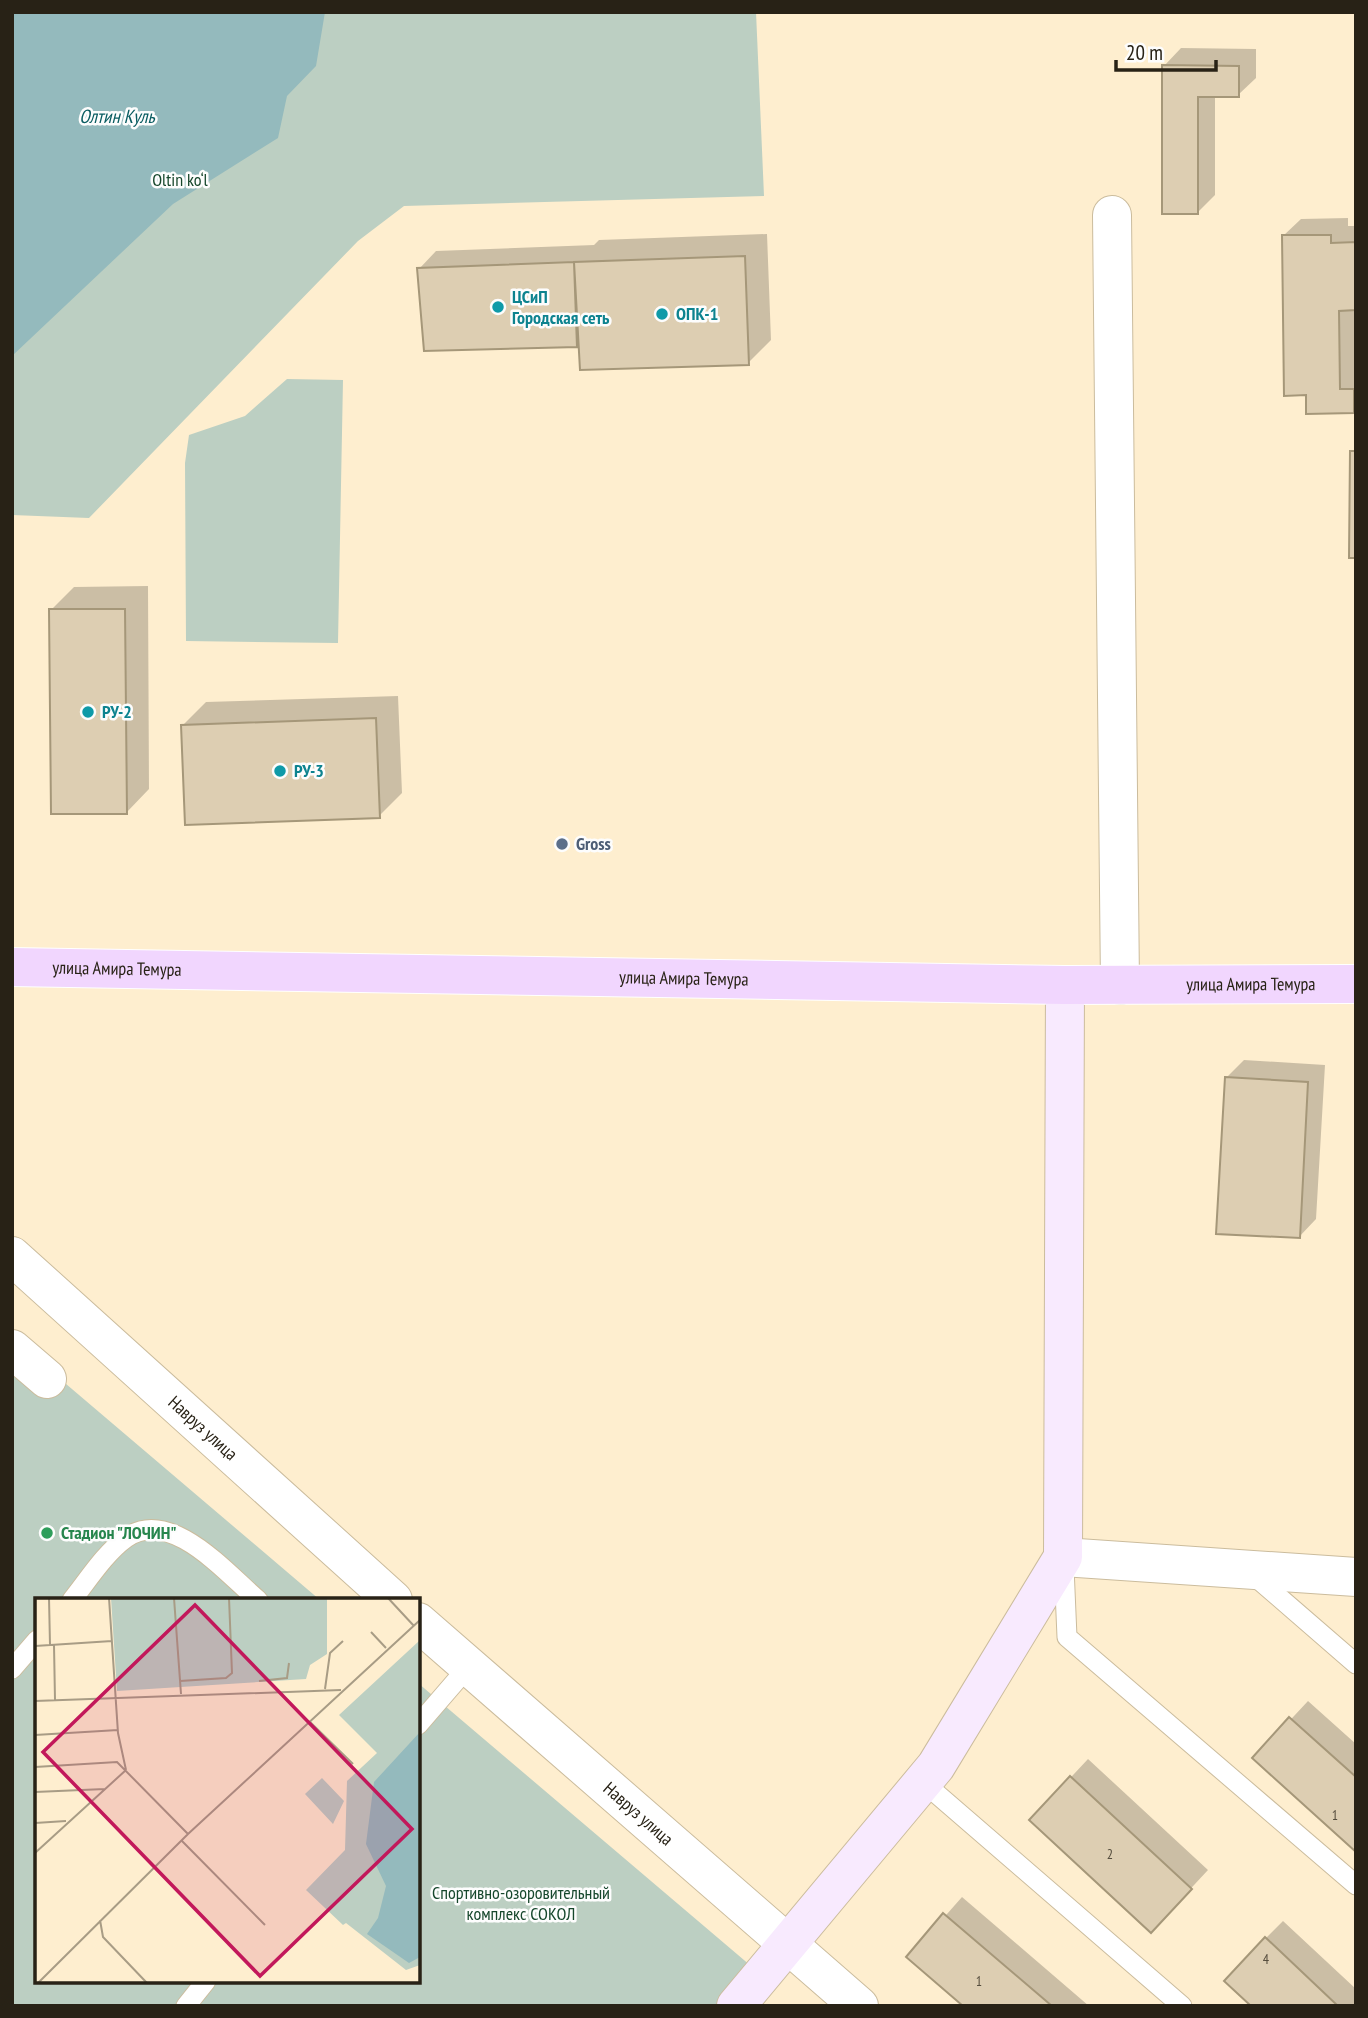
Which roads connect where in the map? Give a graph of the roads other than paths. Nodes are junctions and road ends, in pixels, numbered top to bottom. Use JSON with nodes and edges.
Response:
{"nodes":[{"id":1,"x":1112,"y":215,"type":"dead end"},
{"id":2,"x":12,"y":967,"type":"edge"},
{"id":3,"x":1356,"y":984,"type":"edge"},
{"id":4,"x":1065,"y":985,"type":"junction"},
{"id":5,"x":1120,"y":985,"type":"junction"},
{"id":6,"x":12,"y":1256,"type":"edge"},
{"id":7,"x":12,"y":1349,"type":"edge"},
{"id":8,"x":47,"y":1379,"type":"dead end"},
{"id":9,"x":1063,"y":1557,"type":"junction"},
{"id":10,"x":1246,"y":1569,"type":"junction"},
{"id":11,"x":1356,"y":1577,"type":"edge"},
{"id":12,"x":74,"y":1598,"type":"edge"},
{"id":13,"x":256,"y":1598,"type":"edge"},
{"id":14,"x":391,"y":1598,"type":"edge"},
{"id":15,"x":420,"y":1624,"type":"edge"},
{"id":16,"x":35,"y":1642,"type":"edge"},
{"id":17,"x":1356,"y":1664,"type":"edge"},
{"id":18,"x":468,"y":1667,"type":"junction"},
{"id":19,"x":12,"y":1669,"type":"edge"},
{"id":20,"x":420,"y":1723,"type":"edge"},
{"id":21,"x":923,"y":1782,"type":"junction"},
{"id":22,"x":1356,"y":1885,"type":"edge"},
{"id":23,"x":789,"y":1944,"type":"junction"},
{"id":24,"x":204,"y":1983,"type":"edge"},
{"id":25,"x":186,"y":2006,"type":"edge"},
{"id":26,"x":736,"y":2006,"type":"edge"},
{"id":27,"x":859,"y":2006,"type":"edge"},
{"id":28,"x":1182,"y":2006,"type":"edge"}],
"edges":[{"from":1,"to":5,"type":"street"},
{"from":2,"to":4,"type":"main road","name":"улица Амира Темура"},
{"from":3,"to":5,"type":"main road","name":"улица Амира Темура"},
{"from":4,"to":5,"type":"main road","name":"улица Амира Темура"},
{"from":4,"to":9,"type":"street"},
{"from":6,"to":14,"type":"street","name":"Навруз улица"},
{"from":7,"to":8,"type":"street"},
{"from":9,"to":10,"type":"street"},
{"from":9,"to":21,"type":"street"},
{"from":9,"to":22,"type":"lane"},
{"from":10,"to":11,"type":"street"},
{"from":10,"to":17,"type":"lane"},
{"from":12,"to":13,"type":"lane"},
{"from":15,"to":18,"type":"street","name":"Навруз улица"},
{"from":16,"to":19,"type":"lane"},
{"from":18,"to":20,"type":"lane"},
{"from":18,"to":23,"type":"street","name":"Навруз улица"},
{"from":21,"to":23,"type":"street"},
{"from":21,"to":28,"type":"lane"},
{"from":23,"to":26,"type":"street"},
{"from":23,"to":27,"type":"street","name":"Навруз улица"},
{"from":24,"to":25,"type":"lane"}]}
